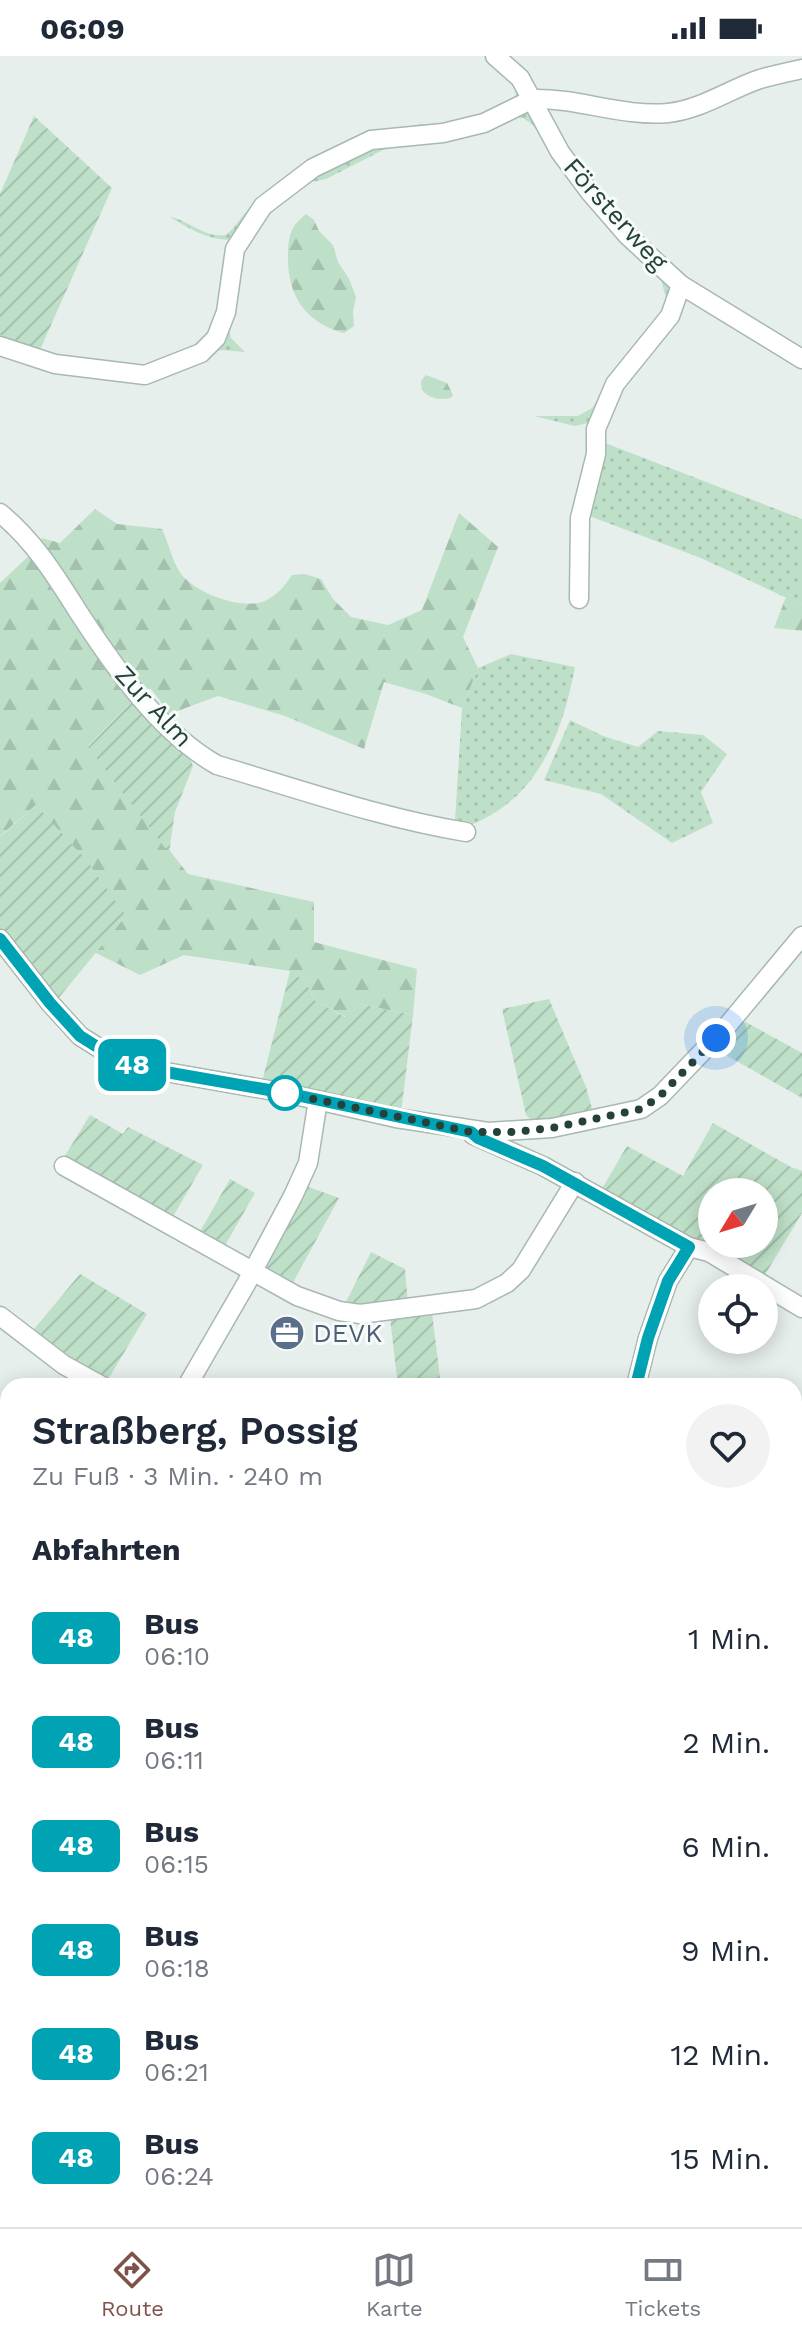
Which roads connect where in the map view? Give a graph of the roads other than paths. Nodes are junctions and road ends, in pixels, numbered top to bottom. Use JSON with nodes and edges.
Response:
{"nodes":[{"id":1,"x":495,"y":56,"type":"edge"},
{"id":2,"x":802,"y":69,"type":"edge"},
{"id":3,"x":533,"y":99,"type":"junction"},
{"id":4,"x":681,"y":285,"type":"junction"},
{"id":5,"x":0,"y":346,"type":"edge"},
{"id":6,"x":802,"y":359,"type":"edge"},
{"id":7,"x":0,"y":513,"type":"edge"},
{"id":8,"x":579,"y":599,"type":"dead end"},
{"id":9,"x":466,"y":832,"type":"dead end"},
{"id":10,"x":802,"y":936,"type":"edge"},
{"id":11,"x":0,"y":939,"type":"edge"},
{"id":12,"x":318,"y":1100,"type":"junction"},
{"id":13,"x":471,"y":1132,"type":"junction"},
{"id":14,"x":64,"y":1166,"type":"dead end"},
{"id":15,"x":575,"y":1182,"type":"junction"},
{"id":16,"x":689,"y":1247,"type":"junction"},
{"id":17,"x":252,"y":1271,"type":"junction"},
{"id":18,"x":802,"y":1308,"type":"edge"},
{"id":19,"x":0,"y":1316,"type":"edge"},
{"id":20,"x":89,"y":1378,"type":"edge"},
{"id":21,"x":192,"y":1378,"type":"edge"},
{"id":22,"x":638,"y":1378,"type":"edge"}],
"edges":[{"from":1,"to":3,"type":"street","name":"Försterweg"},
{"from":2,"to":3,"type":"street"},
{"from":3,"to":4,"type":"street","name":"Försterweg"},
{"from":3,"to":5,"type":"street"},
{"from":4,"to":6,"type":"street","name":"Försterweg"},
{"from":4,"to":8,"type":"street"},
{"from":7,"to":9,"type":"street","name":"Zur Alm"},
{"from":10,"to":13,"type":"street"},
{"from":11,"to":12,"type":"street"},
{"from":12,"to":13,"type":"street"},
{"from":12,"to":17,"type":"street"},
{"from":13,"to":15,"type":"street"},
{"from":14,"to":17,"type":"street"},
{"from":15,"to":16,"type":"street"},
{"from":15,"to":17,"type":"street"},
{"from":16,"to":18,"type":"street"},
{"from":16,"to":22,"type":"street"},
{"from":17,"to":21,"type":"street"},
{"from":19,"to":20,"type":"street"}]}
